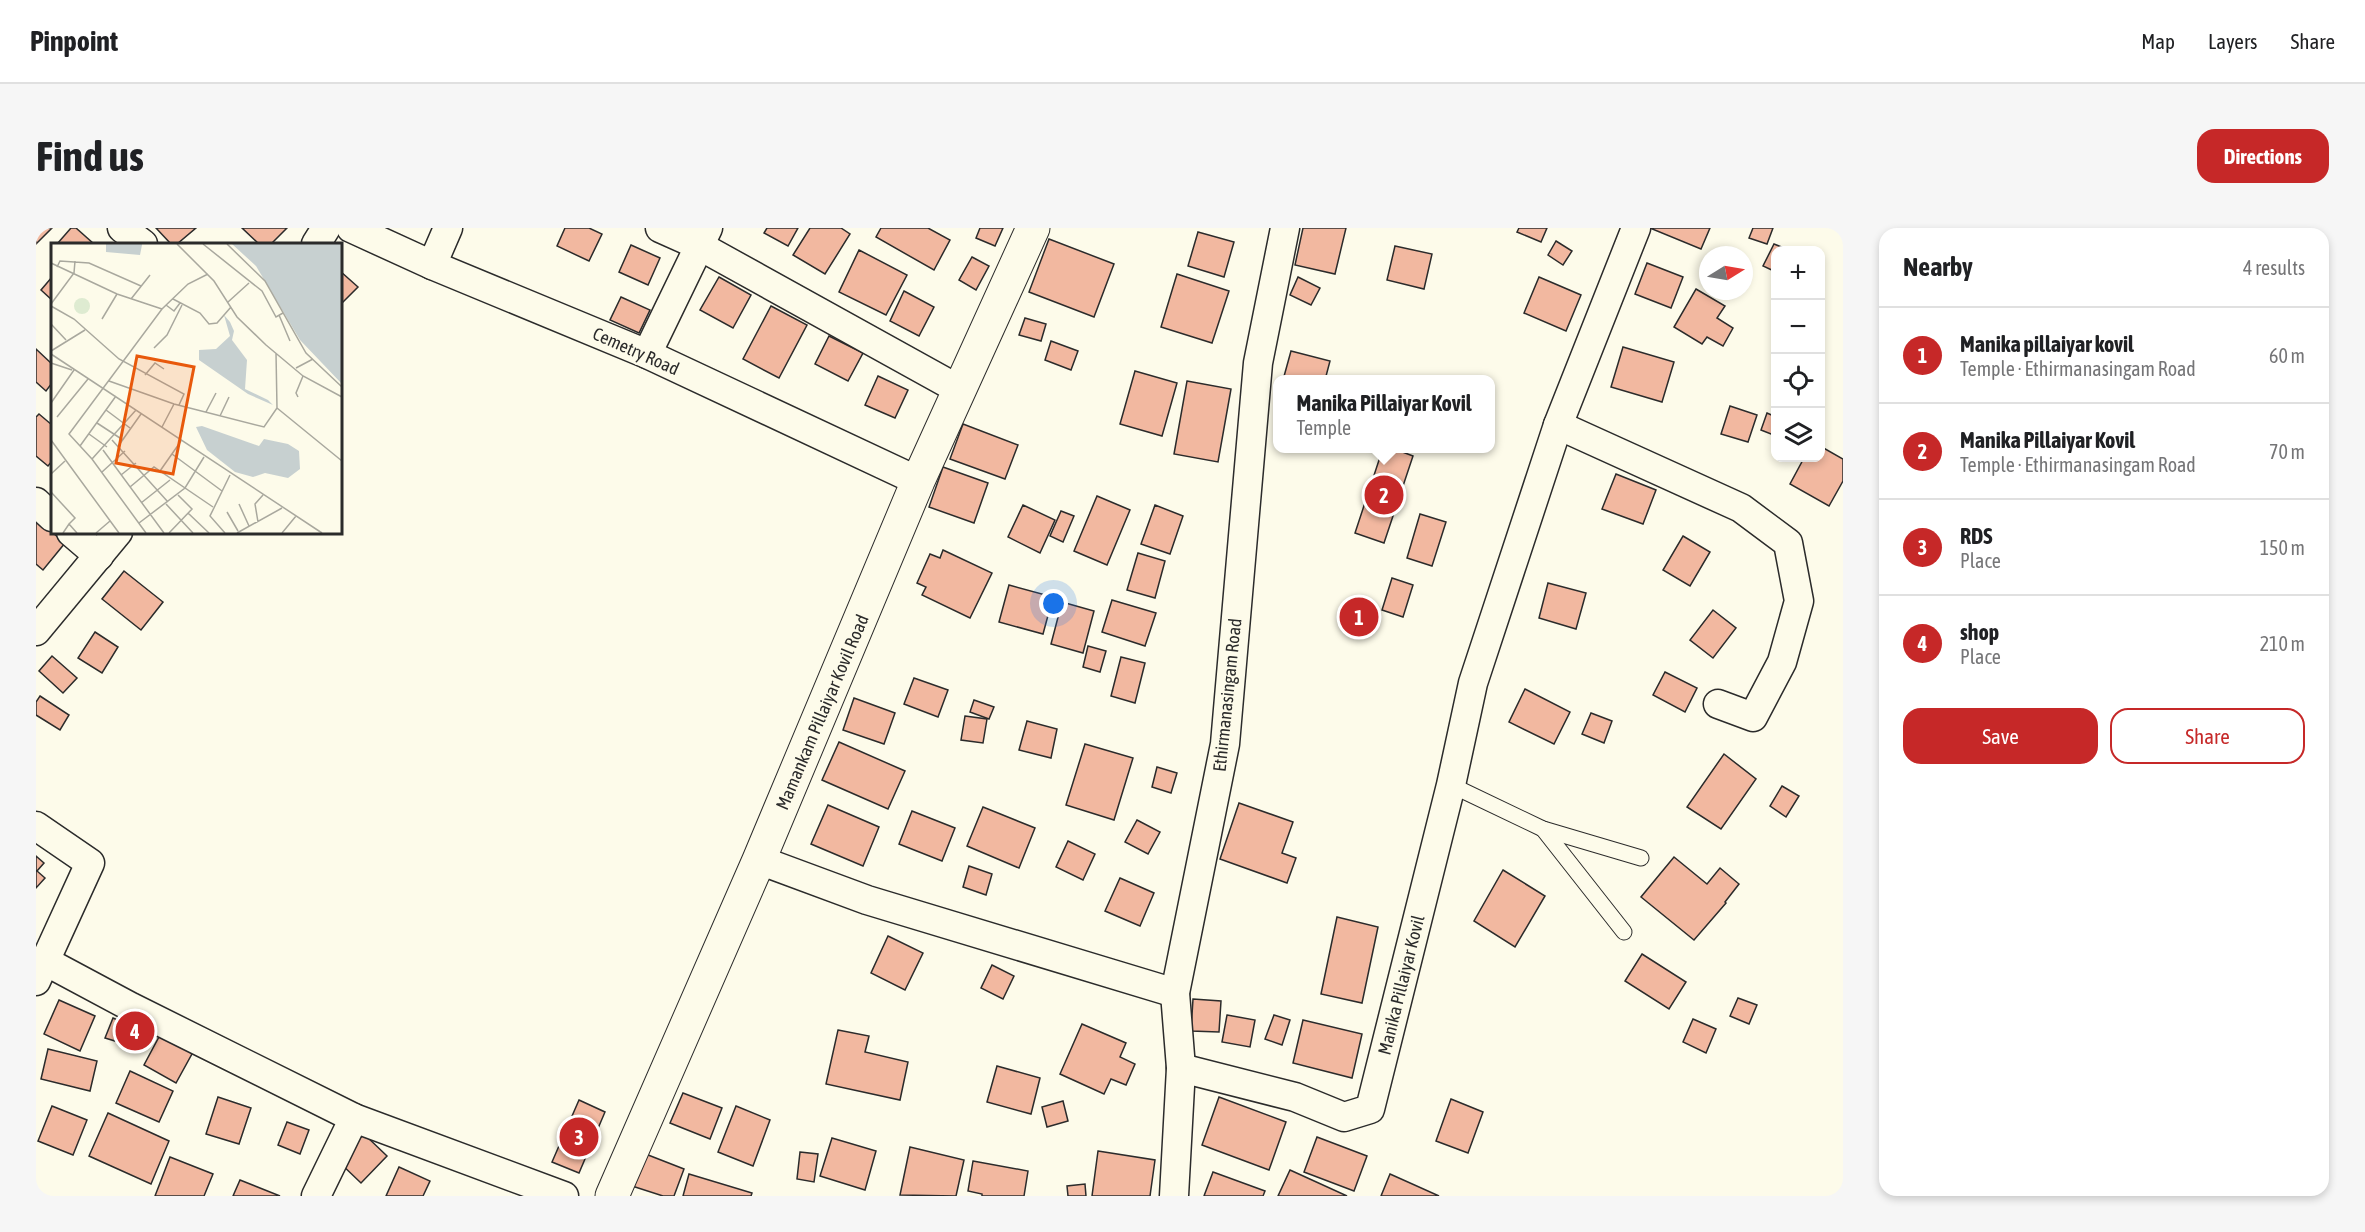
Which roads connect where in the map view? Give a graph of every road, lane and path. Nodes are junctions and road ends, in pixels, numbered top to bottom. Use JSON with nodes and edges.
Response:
{"nodes":[{"id":1,"x":122,"y":228,"type":"edge"},
{"id":2,"x":326,"y":228,"type":"edge"},
{"id":3,"x":351,"y":228,"type":"edge"},
{"id":4,"x":448,"y":228,"type":"edge"},
{"id":5,"x":660,"y":228,"type":"edge"},
{"id":6,"x":1033,"y":228,"type":"edge"},
{"id":7,"x":1285,"y":228,"type":"edge"},
{"id":8,"x":1636,"y":228,"type":"edge"},
{"id":9,"x":703,"y":237,"type":"edge"},
{"id":10,"x":142,"y":243,"type":"edge"},
{"id":11,"x":317,"y":243,"type":"edge"},
{"id":12,"x":432,"y":265,"type":"junction"},
{"id":13,"x":647,"y":354,"type":"junction"},
{"id":14,"x":958,"y":389,"type":"junction"},
{"id":15,"x":1558,"y":425,"type":"junction"},
{"id":16,"x":918,"y":481,"type":"junction"},
{"id":17,"x":36,"y":502,"type":"edge"},
{"id":18,"x":51,"y":515,"type":"edge"},
{"id":19,"x":73,"y":534,"type":"edge"},
{"id":20,"x":116,"y":534,"type":"edge"},
{"id":21,"x":99,"y":556,"type":"junction"},
{"id":22,"x":36,"y":631,"type":"edge"},
{"id":23,"x":1718,"y":704,"type":"dead end"},
{"id":24,"x":1451,"y":785,"type":"junction"},
{"id":25,"x":36,"y":826,"type":"edge"},
{"id":26,"x":1543,"y":830,"type":"junction"},
{"id":27,"x":1641,"y":858,"type":"dead end"},
{"id":28,"x":759,"y":860,"type":"junction"},
{"id":29,"x":1624,"y":932,"type":"dead end"},
{"id":30,"x":41,"y":971,"type":"edge"},
{"id":31,"x":1175,"y":993,"type":"junction"},
{"id":32,"x":1181,"y":1068,"type":"junction"},
{"id":33,"x":354,"y":1118,"type":"junction"},
{"id":34,"x":316,"y":1196,"type":"edge"},
{"id":35,"x":564,"y":1196,"type":"edge"},
{"id":36,"x":612,"y":1196,"type":"edge"},
{"id":37,"x":1174,"y":1196,"type":"edge"}],
"edges":[{"from":1,"to":10,"type":"street"},
{"from":2,"to":11,"type":"street"},
{"from":3,"to":12,"type":"street","name":"Cemetry Road"},
{"from":4,"to":12,"type":"street"},
{"from":5,"to":9,"type":"street"},
{"from":6,"to":14,"type":"main road","name":"Mamankam Pillaiyar Kovil Road"},
{"from":7,"to":31,"type":"street","name":"Ethirmanasingam Road"},
{"from":8,"to":15,"type":"street","name":"Manika Pillaiyar Kovil"},
{"from":9,"to":13,"type":"street"},
{"from":9,"to":14,"type":"street"},
{"from":12,"to":13,"type":"street","name":"Cemetry Road"},
{"from":13,"to":16,"type":"street","name":"Cemetry Road"},
{"from":14,"to":16,"type":"main road","name":"Mamankam Pillaiyar Kovil Road"},
{"from":15,"to":23,"type":"street"},
{"from":15,"to":24,"type":"street","name":"Manika Pillaiyar Kovil"},
{"from":16,"to":28,"type":"main road","name":"Mamankam Pillaiyar Kovil Road"},
{"from":17,"to":18,"type":"street"},
{"from":19,"to":21,"type":"street"},
{"from":20,"to":21,"type":"street"},
{"from":21,"to":22,"type":"street"},
{"from":24,"to":26,"type":"lane"},
{"from":24,"to":32,"type":"street","name":"Manika Pillaiyar Kovil"},
{"from":25,"to":30,"type":"street"},
{"from":26,"to":27,"type":"lane"},
{"from":26,"to":29,"type":"lane"},
{"from":28,"to":31,"type":"street"},
{"from":28,"to":36,"type":"main road","name":"Mamankam Pillaiyar Kovil Road"},
{"from":30,"to":33,"type":"street"},
{"from":31,"to":32,"type":"street","name":"Ethirmanasingam Road"},
{"from":32,"to":37,"type":"street","name":"Ethirmanasingam Road"},
{"from":33,"to":34,"type":"street"},
{"from":33,"to":35,"type":"street"}]}
